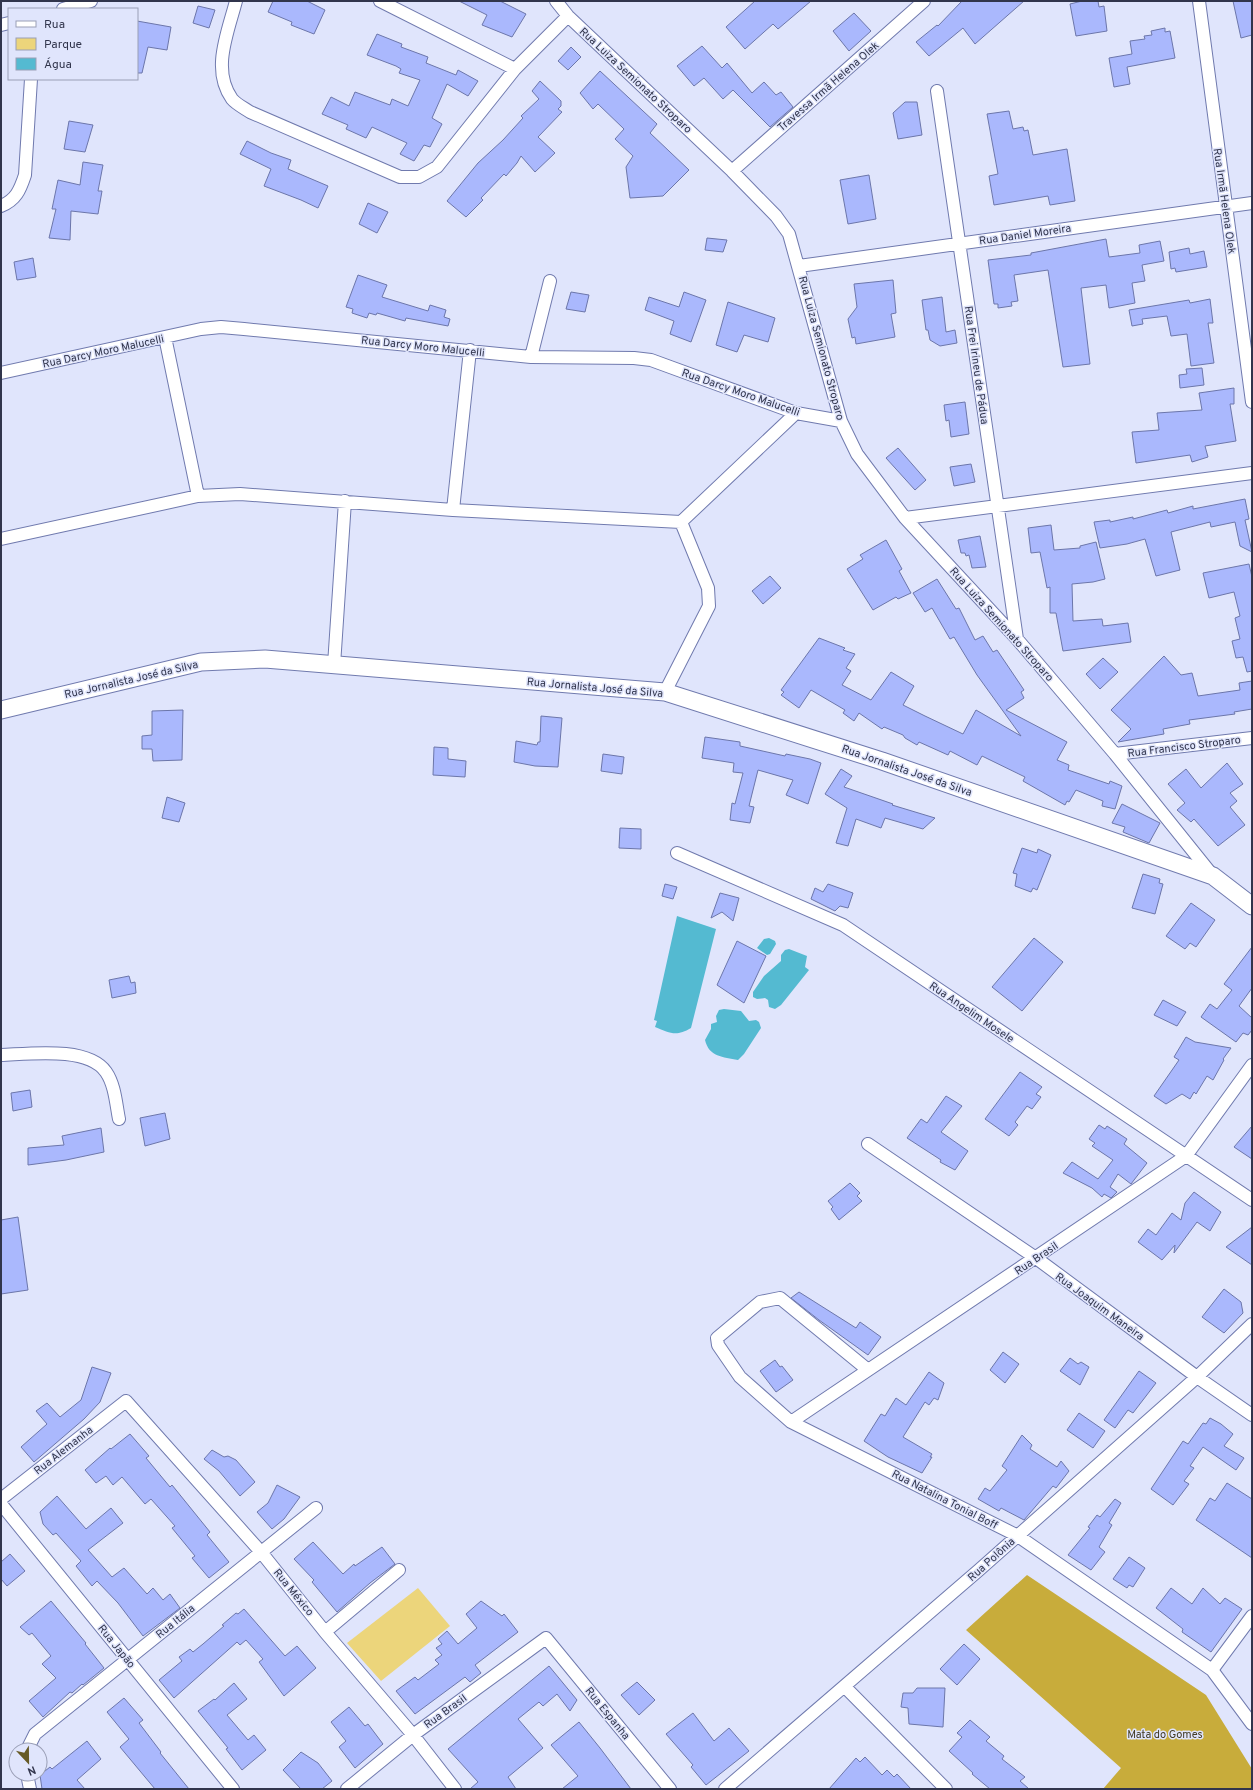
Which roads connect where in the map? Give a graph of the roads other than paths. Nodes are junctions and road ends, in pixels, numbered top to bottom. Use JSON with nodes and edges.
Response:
{"nodes":[{"id":1,"x":91,"y":1,"type":"edge"},
{"id":2,"x":236,"y":1,"type":"edge"},
{"id":3,"x":380,"y":1,"type":"edge"},
{"id":4,"x":556,"y":1,"type":"edge"},
{"id":5,"x":924,"y":1,"type":"edge"},
{"id":6,"x":1199,"y":1,"type":"edge"},
{"id":7,"x":66,"y":8,"type":"edge"},
{"id":8,"x":568,"y":16,"type":"junction"},
{"id":9,"x":515,"y":69,"type":"junction"},
{"id":10,"x":31,"y":80,"type":"edge"},
{"id":11,"x":937,"y":91,"type":"dead end"},
{"id":12,"x":732,"y":171,"type":"junction"},
{"id":13,"x":1252,"y":203,"type":"edge"},
{"id":14,"x":1,"y":206,"type":"edge"},
{"id":15,"x":1226,"y":206,"type":"junction"},
{"id":16,"x":959,"y":243,"type":"junction"},
{"id":17,"x":799,"y":266,"type":"junction"},
{"id":18,"x":550,"y":281,"type":"dead end"},
{"id":19,"x":165,"y":337,"type":"junction"},
{"id":20,"x":470,"y":350,"type":"junction"},
{"id":21,"x":531,"y":356,"type":"junction"},
{"id":22,"x":1,"y":373,"type":"edge"},
{"id":23,"x":1252,"y":402,"type":"edge"},
{"id":24,"x":796,"y":413,"type":"junction"},
{"id":25,"x":841,"y":421,"type":"junction"},
{"id":26,"x":1252,"y":473,"type":"edge"},
{"id":27,"x":198,"y":496,"type":"junction"},
{"id":28,"x":345,"y":501,"type":"junction"},
{"id":29,"x":997,"y":506,"type":"junction"},
{"id":30,"x":453,"y":510,"type":"junction"},
{"id":31,"x":905,"y":518,"type":"junction"},
{"id":32,"x":680,"y":522,"type":"junction"},
{"id":33,"x":1,"y":539,"type":"edge"},
{"id":34,"x":1017,"y":639,"type":"junction"},
{"id":35,"x":334,"y":665,"type":"junction"},
{"id":36,"x":665,"y":692,"type":"junction"},
{"id":37,"x":1,"y":709,"type":"edge"},
{"id":38,"x":1252,"y":738,"type":"edge"},
{"id":39,"x":1115,"y":754,"type":"junction"},
{"id":40,"x":677,"y":853,"type":"dead end"},
{"id":41,"x":1213,"y":876,"type":"junction"},
{"id":42,"x":1252,"y":906,"type":"edge"},
{"id":43,"x":1,"y":1055,"type":"edge"},
{"id":44,"x":1252,"y":1065,"type":"edge"},
{"id":45,"x":119,"y":1119,"type":"dead end"},
{"id":46,"x":868,"y":1144,"type":"dead end"},
{"id":47,"x":1186,"y":1156,"type":"junction"},
{"id":48,"x":1252,"y":1200,"type":"edge"},
{"id":49,"x":1036,"y":1258,"type":"junction"},
{"id":50,"x":1252,"y":1324,"type":"edge"},
{"id":51,"x":868,"y":1370,"type":"junction"},
{"id":52,"x":1197,"y":1377,"type":"junction"},
{"id":53,"x":126,"y":1401,"type":"joint"},
{"id":54,"x":1252,"y":1415,"type":"edge"},
{"id":55,"x":791,"y":1422,"type":"junction"},
{"id":56,"x":1,"y":1500,"type":"edge"},
{"id":57,"x":1,"y":1504,"type":"edge"},
{"id":58,"x":316,"y":1508,"type":"dead end"},
{"id":59,"x":1018,"y":1536,"type":"junction"},
{"id":60,"x":261,"y":1552,"type":"junction"},
{"id":61,"x":399,"y":1570,"type":"dead end"},
{"id":62,"x":1252,"y":1616,"type":"edge"},
{"id":63,"x":325,"y":1632,"type":"junction"},
{"id":64,"x":546,"y":1638,"type":"joint"},
{"id":65,"x":128,"y":1660,"type":"junction"},
{"id":66,"x":1212,"y":1670,"type":"junction"},
{"id":67,"x":845,"y":1687,"type":"junction"},
{"id":68,"x":1252,"y":1724,"type":"edge"},
{"id":69,"x":413,"y":1735,"type":"junction"},
{"id":70,"x":31,"y":1742,"type":"edge"},
{"id":71,"x":233,"y":1789,"type":"edge"},
{"id":72,"x":347,"y":1789,"type":"edge"},
{"id":73,"x":455,"y":1789,"type":"edge"},
{"id":74,"x":670,"y":1789,"type":"edge"},
{"id":75,"x":725,"y":1789,"type":"edge"},
{"id":76,"x":946,"y":1789,"type":"edge"}],
"edges":[{"from":1,"to":7,"type":"street"},
{"from":2,"to":9,"type":"street"},
{"from":3,"to":9,"type":"street"},
{"from":4,"to":8,"type":"street","name":"Rua Luiza Semionato Stroparo"},
{"from":5,"to":12,"type":"street","name":"Travessa Irmã Helena Olek"},
{"from":6,"to":15,"type":"street","name":"Rua Irmã Helena Olek"},
{"from":8,"to":9,"type":"street"},
{"from":8,"to":12,"type":"street","name":"Rua Luiza Semionato Stroparo"},
{"from":10,"to":14,"type":"street"},
{"from":11,"to":16,"type":"street","name":"Rua Frei Irineu de Pádua"},
{"from":12,"to":17,"type":"street","name":"Rua Luiza Semionato Stroparo"},
{"from":13,"to":15,"type":"street","name":"Rua Daniel Moreira"},
{"from":15,"to":16,"type":"street","name":"Rua Daniel Moreira"},
{"from":15,"to":23,"type":"street","name":"Rua Irmã Helena Olek"},
{"from":16,"to":17,"type":"street","name":"Rua Daniel Moreira"},
{"from":16,"to":29,"type":"street","name":"Rua Frei Irineu de Pádua"},
{"from":17,"to":25,"type":"street","name":"Rua Luiza Semionato Stroparo"},
{"from":18,"to":21,"type":"street"},
{"from":19,"to":20,"type":"street","name":"Rua Darcy Moro Malucelli"},
{"from":19,"to":22,"type":"street","name":"Rua Darcy Moro Malucelli"},
{"from":19,"to":27,"type":"street"},
{"from":20,"to":21,"type":"street","name":"Rua Darcy Moro Malucelli"},
{"from":20,"to":30,"type":"street"},
{"from":21,"to":24,"type":"street","name":"Rua Darcy Moro Malucelli"},
{"from":24,"to":25,"type":"street","name":"Rua Darcy Moro Malucelli"},
{"from":24,"to":32,"type":"street"},
{"from":25,"to":31,"type":"street","name":"Rua Luiza Semionato Stroparo"},
{"from":26,"to":29,"type":"street"},
{"from":27,"to":28,"type":"street"},
{"from":27,"to":33,"type":"street"},
{"from":28,"to":30,"type":"street"},
{"from":28,"to":35,"type":"street"},
{"from":29,"to":31,"type":"street"},
{"from":29,"to":34,"type":"street","name":"Rua Frei Irineu de Pádua"},
{"from":30,"to":32,"type":"street"},
{"from":31,"to":34,"type":"street","name":"Rua Luiza Semionato Stroparo"},
{"from":32,"to":36,"type":"street"},
{"from":34,"to":39,"type":"street","name":"Rua Luiza Semionato Stroparo"},
{"from":35,"to":36,"type":"main road","name":"Rua Jornalista José da Silva"},
{"from":35,"to":37,"type":"main road","name":"Rua Jornalista José da Silva"},
{"from":36,"to":41,"type":"main road","name":"Rua Jornalista José da Silva"},
{"from":38,"to":39,"type":"street","name":"Rua Francisco Stroparo"},
{"from":39,"to":41,"type":"street","name":"Rua Luiza Semionato Stroparo"},
{"from":40,"to":47,"type":"street","name":"Rua Angelim Mosele"},
{"from":41,"to":42,"type":"main road","name":"Rua Jornalista José da Silva"},
{"from":43,"to":45,"type":"street"},
{"from":44,"to":47,"type":"street","name":"Rua Brasil"},
{"from":46,"to":49,"type":"street","name":"Rua Joaquim Maneira"},
{"from":47,"to":48,"type":"street","name":"Rua Angelim Mosele"},
{"from":47,"to":49,"type":"street","name":"Rua Brasil"},
{"from":49,"to":51,"type":"street","name":"Rua Brasil"},
{"from":49,"to":52,"type":"street","name":"Rua Joaquim Maneira"},
{"from":50,"to":52,"type":"street","name":"Rua Polônia"},
{"from":51,"to":55,"type":"street","name":"Rua Brasil"},
{"from":51,"to":55,"type":"street","name":"Rua Natalina Tonial Boff"},
{"from":52,"to":54,"type":"street","name":"Rua Joaquim Maneira"},
{"from":52,"to":59,"type":"street","name":"Rua Polônia"},
{"from":53,"to":56,"type":"street","name":"Rua Alemanha"},
{"from":53,"to":60,"type":"street","name":"Rua México"},
{"from":55,"to":59,"type":"street","name":"Rua Natalina Tonial Boff"},
{"from":57,"to":65,"type":"street","name":"Rua Japão"},
{"from":58,"to":60,"type":"street","name":"Rua Itália"},
{"from":59,"to":66,"type":"street","name":"Rua Natalina Tonial Boff"},
{"from":59,"to":67,"type":"street","name":"Rua Polônia"},
{"from":60,"to":63,"type":"street","name":"Rua México"},
{"from":60,"to":65,"type":"street","name":"Rua Itália"},
{"from":61,"to":63,"type":"street"},
{"from":62,"to":66,"type":"street"},
{"from":63,"to":69,"type":"street","name":"Rua México"},
{"from":64,"to":69,"type":"street","name":"Rua Brasil"},
{"from":64,"to":74,"type":"street","name":"Rua Espanha"},
{"from":65,"to":70,"type":"street","name":"Rua Itália"},
{"from":65,"to":71,"type":"street","name":"Rua Japão"},
{"from":66,"to":68,"type":"street","name":"Rua Natalina Tonial Boff"},
{"from":67,"to":75,"type":"street","name":"Rua Polônia"},
{"from":67,"to":76,"type":"street"},
{"from":69,"to":72,"type":"street","name":"Rua Brasil"},
{"from":69,"to":73,"type":"street","name":"Rua México"}]}
